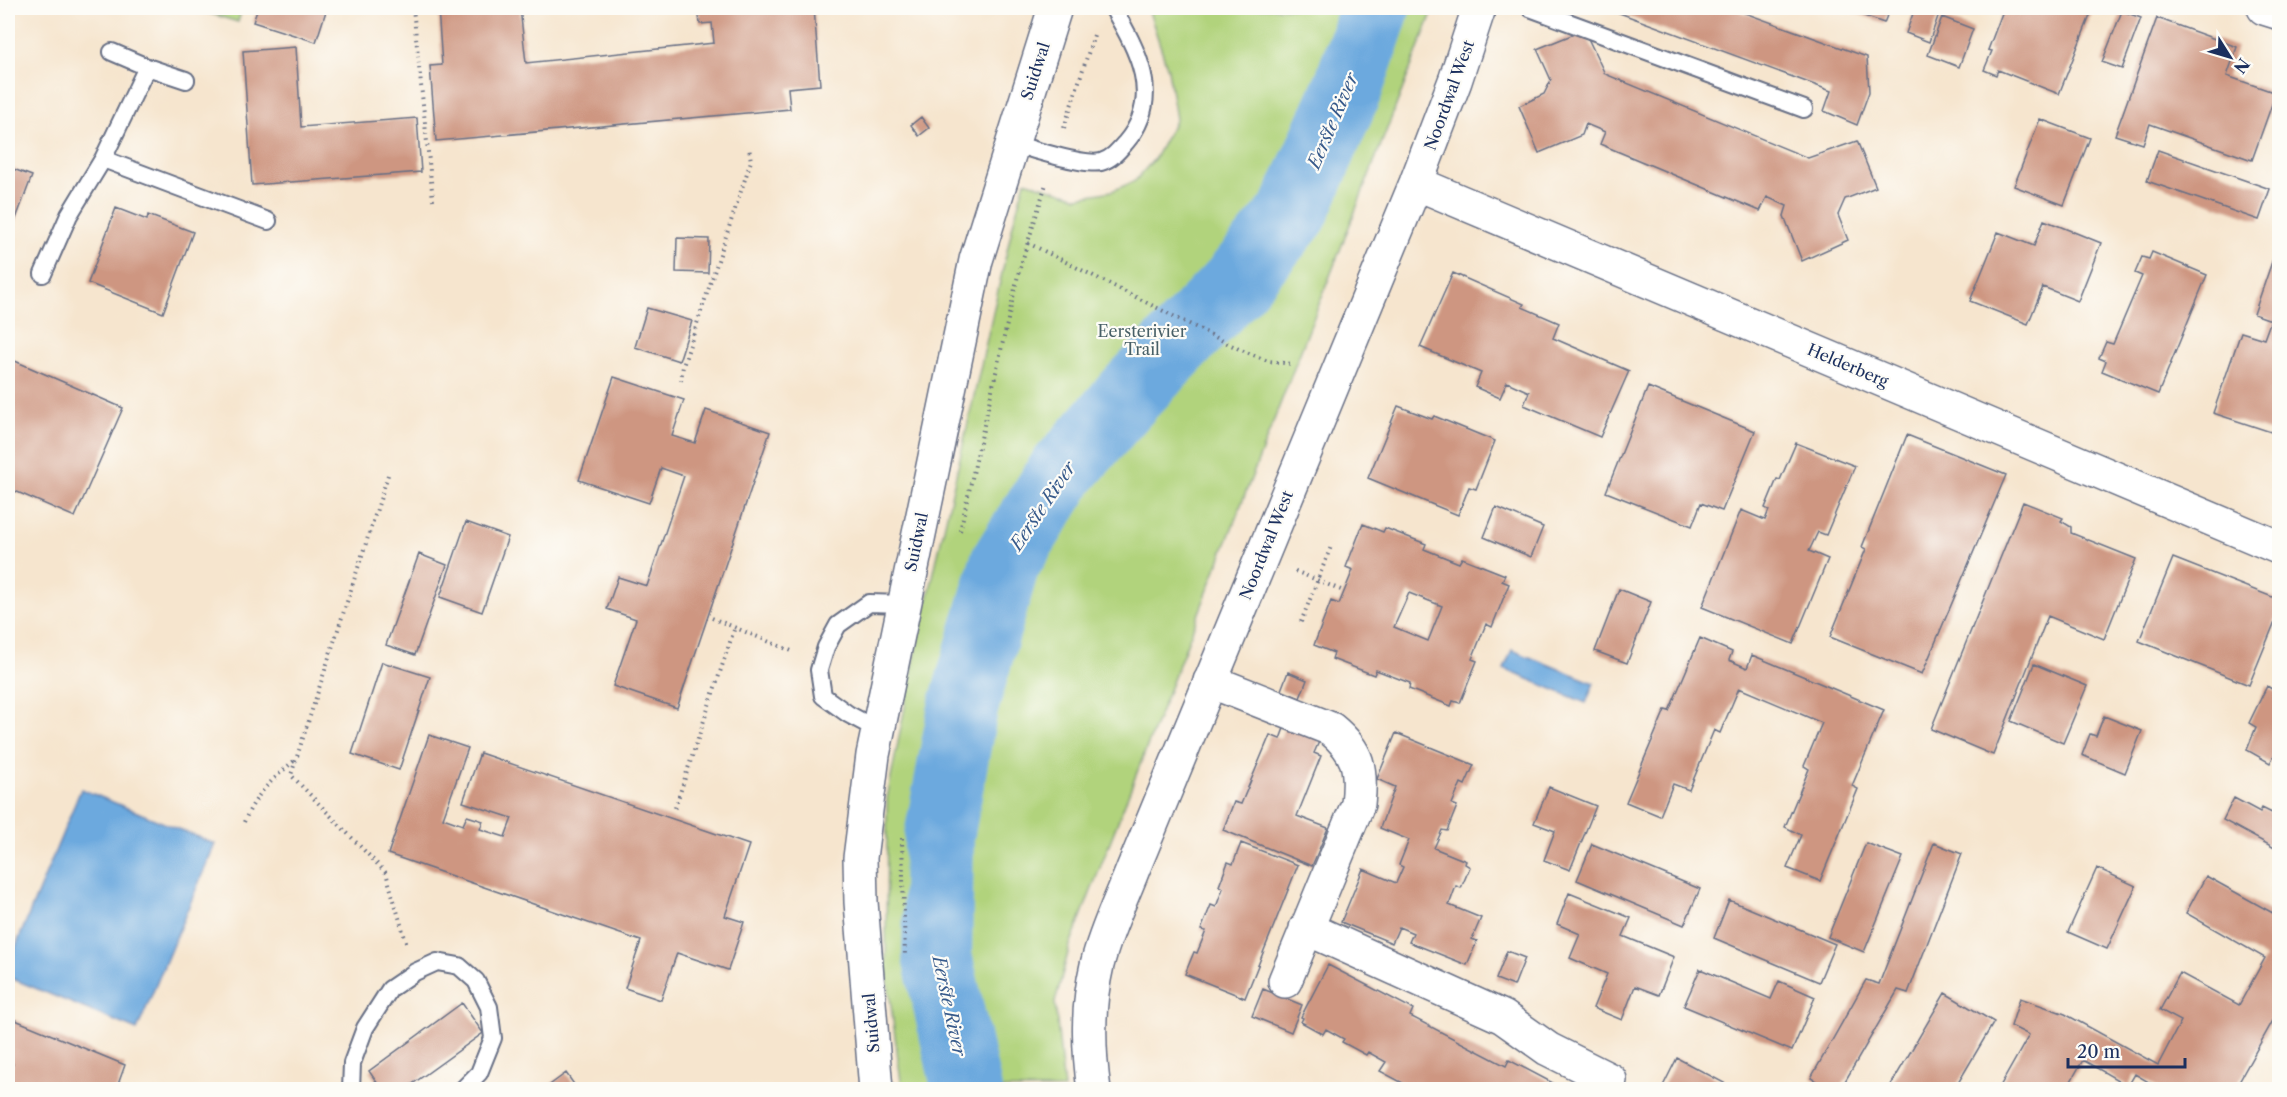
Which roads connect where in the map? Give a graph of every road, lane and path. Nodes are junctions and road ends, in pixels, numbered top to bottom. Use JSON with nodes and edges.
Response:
{"nodes":[{"id":1,"x":413,"y":8,"type":"edge"},
{"id":2,"x":1055,"y":8,"type":"edge"},
{"id":3,"x":1113,"y":8,"type":"edge"},
{"id":4,"x":1479,"y":8,"type":"edge"},
{"id":5,"x":1530,"y":8,"type":"edge"},
{"id":6,"x":2264,"y":8,"type":"edge"},
{"id":7,"x":2280,"y":13,"type":"edge"},
{"id":8,"x":1098,"y":26,"type":"dead end"},
{"id":9,"x":112,"y":52,"type":"dead end"},
{"id":10,"x":147,"y":67,"type":"junction"},
{"id":11,"x":186,"y":80,"type":"dead end"},
{"id":12,"x":1804,"y":109,"type":"dead end"},
{"id":13,"x":1012,"y":143,"type":"junction"},
{"id":14,"x":749,"y":147,"type":"dead end"},
{"id":15,"x":1054,"y":156,"type":"junction"},
{"id":16,"x":103,"y":159,"type":"junction"},
{"id":17,"x":1416,"y":183,"type":"junction"},
{"id":18,"x":433,"y":200,"type":"dead end"},
{"id":19,"x":268,"y":221,"type":"dead end"},
{"id":20,"x":1028,"y":243,"type":"junction"},
{"id":21,"x":44,"y":274,"type":"dead end"},
{"id":22,"x":1292,"y":364,"type":"dead end"},
{"id":23,"x":681,"y":381,"type":"dead end"},
{"id":24,"x":388,"y":475,"type":"dead end"},
{"id":25,"x":960,"y":532,"type":"dead end"},
{"id":26,"x":1332,"y":544,"type":"dead end"},
{"id":27,"x":2280,"y":548,"type":"edge"},
{"id":28,"x":1302,"y":574,"type":"dead end"},
{"id":29,"x":1318,"y":580,"type":"junction"},
{"id":30,"x":1341,"y":590,"type":"dead end"},
{"id":31,"x":903,"y":604,"type":"junction"},
{"id":32,"x":712,"y":618,"type":"dead end"},
{"id":33,"x":1301,"y":622,"type":"dead end"},
{"id":34,"x":735,"y":627,"type":"junction"},
{"id":35,"x":797,"y":653,"type":"dead end"},
{"id":36,"x":1210,"y":681,"type":"junction"},
{"id":37,"x":878,"y":730,"type":"junction"},
{"id":38,"x":296,"y":760,"type":"junction"},
{"id":39,"x":675,"y":808,"type":"dead end"},
{"id":40,"x":244,"y":822,"type":"dead end"},
{"id":41,"x":902,"y":837,"type":"dead end"},
{"id":42,"x":1306,"y":928,"type":"junction"},
{"id":43,"x":906,"y":968,"type":"dead end"},
{"id":44,"x":415,"y":972,"type":"junction"},
{"id":45,"x":1285,"y":981,"type":"dead end"},
{"id":46,"x":1610,"y":1080,"type":"dead end"},
{"id":47,"x":351,"y":1089,"type":"edge"},
{"id":48,"x":462,"y":1089,"type":"edge"},
{"id":49,"x":876,"y":1089,"type":"edge"},
{"id":50,"x":1094,"y":1089,"type":"edge"}],
"edges":[{"from":1,"to":18,"type":"path"},
{"from":2,"to":13,"type":"street","name":"Suidwal"},
{"from":3,"to":15,"type":"lane"},
{"from":4,"to":17,"type":"street","name":"Noordwal West"},
{"from":5,"to":12,"type":"lane"},
{"from":6,"to":7,"type":"street"},
{"from":8,"to":15,"type":"path"},
{"from":9,"to":10,"type":"lane"},
{"from":10,"to":11,"type":"lane"},
{"from":10,"to":16,"type":"lane"},
{"from":13,"to":15,"type":"lane"},
{"from":13,"to":31,"type":"street","name":"Suidwal"},
{"from":14,"to":23,"type":"path"},
{"from":15,"to":20,"type":"path"},
{"from":16,"to":19,"type":"lane"},
{"from":16,"to":21,"type":"lane"},
{"from":17,"to":27,"type":"street","name":"Helderberg"},
{"from":17,"to":36,"type":"street","name":"Noordwal West"},
{"from":20,"to":22,"type":"path"},
{"from":20,"to":25,"type":"path"},
{"from":24,"to":38,"type":"path"},
{"from":26,"to":29,"type":"path"},
{"from":28,"to":29,"type":"path"},
{"from":29,"to":30,"type":"path"},
{"from":29,"to":33,"type":"path"},
{"from":31,"to":37,"type":"street","name":"Suidwal"},
{"from":31,"to":37,"type":"lane"},
{"from":32,"to":34,"type":"path"},
{"from":34,"to":35,"type":"path"},
{"from":34,"to":39,"type":"path"},
{"from":36,"to":42,"type":"street"},
{"from":36,"to":50,"type":"street","name":"Noordwal West"},
{"from":37,"to":49,"type":"street","name":"Suidwal"},
{"from":38,"to":40,"type":"path"},
{"from":38,"to":44,"type":"path"},
{"from":41,"to":43,"type":"path"},
{"from":42,"to":45,"type":"street"},
{"from":42,"to":46,"type":"street"},
{"from":44,"to":47,"type":"lane"},
{"from":44,"to":48,"type":"lane"}]}
